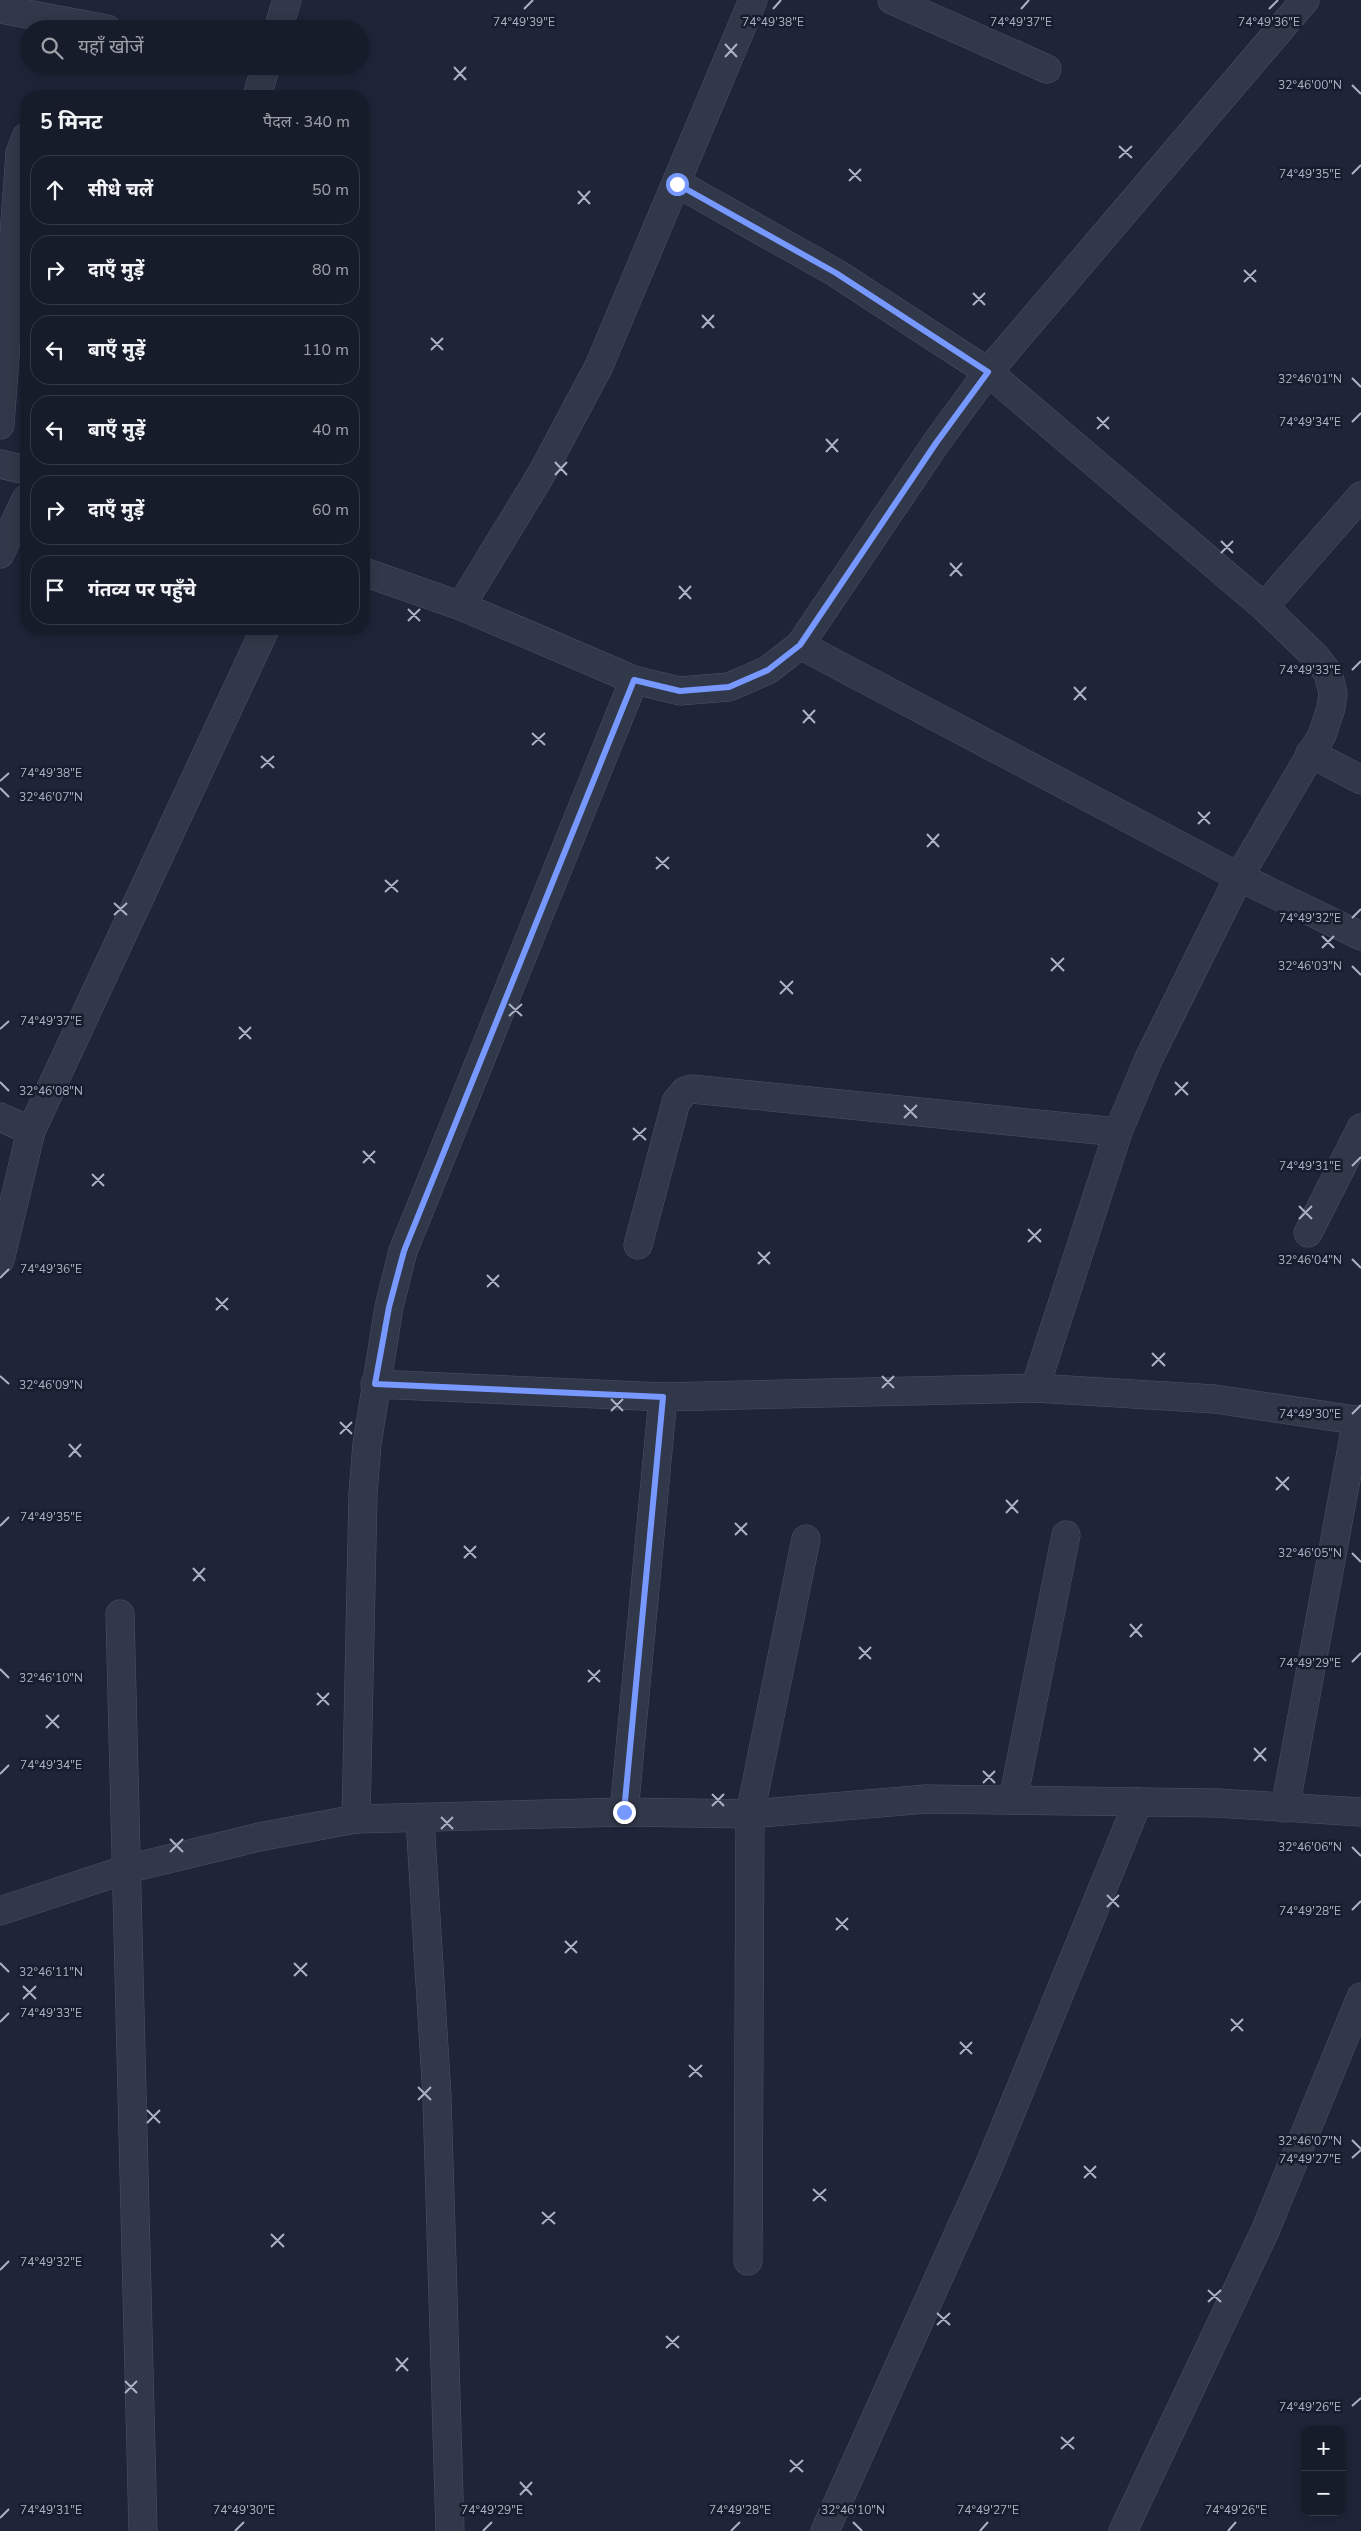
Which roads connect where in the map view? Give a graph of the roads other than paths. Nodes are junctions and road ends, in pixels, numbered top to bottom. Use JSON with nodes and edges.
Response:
{"nodes":[{"id":1,"x":287,"y":0,"type":"edge"},
{"id":2,"x":753,"y":0,"type":"edge"},
{"id":3,"x":892,"y":0,"type":"edge"},
{"id":4,"x":1305,"y":0,"type":"edge"},
{"id":5,"x":0,"y":9,"type":"edge"},
{"id":6,"x":59,"y":20,"type":"edge"},
{"id":7,"x":281,"y":20,"type":"edge"},
{"id":8,"x":1046,"y":69,"type":"dead end"},
{"id":9,"x":263,"y":75,"type":"edge"},
{"id":10,"x":259,"y":90,"type":"edge"},
{"id":11,"x":20,"y":152,"type":"edge"},
{"id":12,"x":677,"y":184,"type":"junction"},
{"id":13,"x":988,"y":372,"type":"junction"},
{"id":14,"x":0,"y":425,"type":"edge"},
{"id":15,"x":0,"y":464,"type":"edge"},
{"id":16,"x":20,"y":469,"type":"edge"},
{"id":17,"x":1361,"y":496,"type":"edge"},
{"id":18,"x":20,"y":512,"type":"edge"},
{"id":19,"x":0,"y":554,"type":"edge"},
{"id":20,"x":370,"y":574,"type":"edge"},
{"id":21,"x":461,"y":606,"type":"junction"},
{"id":22,"x":1264,"y":607,"type":"junction"},
{"id":23,"x":262,"y":635,"type":"edge"},
{"id":24,"x":800,"y":645,"type":"junction"},
{"id":25,"x":634,"y":680,"type":"junction"},
{"id":26,"x":1310,"y":753,"type":"junction"},
{"id":27,"x":1361,"y":780,"type":"edge"},
{"id":28,"x":1239,"y":877,"type":"junction"},
{"id":29,"x":1361,"y":936,"type":"edge"},
{"id":30,"x":0,"y":1117,"type":"edge"},
{"id":31,"x":1361,"y":1128,"type":"edge"},
{"id":32,"x":31,"y":1131,"type":"junction"},
{"id":33,"x":1118,"y":1132,"type":"junction"},
{"id":34,"x":1308,"y":1233,"type":"dead end"},
{"id":35,"x":638,"y":1245,"type":"dead end"},
{"id":36,"x":0,"y":1260,"type":"edge"},
{"id":37,"x":375,"y":1384,"type":"junction"},
{"id":38,"x":1035,"y":1388,"type":"junction"},
{"id":39,"x":663,"y":1397,"type":"junction"},
{"id":40,"x":1359,"y":1421,"type":"edge"},
{"id":41,"x":1066,"y":1535,"type":"dead end"},
{"id":42,"x":806,"y":1539,"type":"dead end"},
{"id":43,"x":120,"y":1614,"type":"dead end"},
{"id":44,"x":1013,"y":1800,"type":"junction"},
{"id":45,"x":1138,"y":1802,"type":"junction"},
{"id":46,"x":1285,"y":1808,"type":"junction"},
{"id":47,"x":624,"y":1812,"type":"junction"},
{"id":48,"x":1361,"y":1812,"type":"edge"},
{"id":49,"x":750,"y":1814,"type":"junction"},
{"id":50,"x":356,"y":1819,"type":"junction"},
{"id":51,"x":420,"y":1819,"type":"junction"},
{"id":52,"x":127,"y":1869,"type":"junction"},
{"id":53,"x":0,"y":1911,"type":"edge"},
{"id":54,"x":1361,"y":1997,"type":"edge"},
{"id":55,"x":748,"y":2261,"type":"dead end"},
{"id":56,"x":143,"y":2531,"type":"edge"},
{"id":57,"x":450,"y":2531,"type":"edge"},
{"id":58,"x":825,"y":2531,"type":"edge"},
{"id":59,"x":1122,"y":2531,"type":"edge"}],
"edges":[{"from":1,"to":7,"type":"street"},
{"from":2,"to":12,"type":"street"},
{"from":3,"to":8,"type":"street"},
{"from":4,"to":13,"type":"street"},
{"from":5,"to":6,"type":"street"},
{"from":9,"to":10,"type":"street"},
{"from":11,"to":14,"type":"street"},
{"from":12,"to":13,"type":"street"},
{"from":12,"to":21,"type":"street"},
{"from":13,"to":22,"type":"street"},
{"from":13,"to":24,"type":"street"},
{"from":15,"to":16,"type":"street"},
{"from":17,"to":22,"type":"street"},
{"from":18,"to":19,"type":"street"},
{"from":20,"to":21,"type":"street"},
{"from":21,"to":25,"type":"street"},
{"from":22,"to":26,"type":"street"},
{"from":23,"to":32,"type":"street"},
{"from":24,"to":25,"type":"street"},
{"from":24,"to":28,"type":"street"},
{"from":25,"to":37,"type":"street"},
{"from":26,"to":27,"type":"street"},
{"from":26,"to":28,"type":"street"},
{"from":28,"to":29,"type":"street"},
{"from":28,"to":33,"type":"street"},
{"from":30,"to":32,"type":"street"},
{"from":31,"to":34,"type":"street"},
{"from":32,"to":36,"type":"street"},
{"from":33,"to":35,"type":"street"},
{"from":33,"to":38,"type":"street"},
{"from":37,"to":39,"type":"street"},
{"from":37,"to":50,"type":"street"},
{"from":38,"to":39,"type":"street"},
{"from":38,"to":40,"type":"street"},
{"from":39,"to":47,"type":"street"},
{"from":40,"to":46,"type":"street"},
{"from":41,"to":44,"type":"street"},
{"from":42,"to":49,"type":"street"},
{"from":43,"to":52,"type":"street"},
{"from":44,"to":45,"type":"street"},
{"from":44,"to":49,"type":"street"},
{"from":45,"to":46,"type":"street"},
{"from":45,"to":58,"type":"street"},
{"from":46,"to":48,"type":"street"},
{"from":47,"to":49,"type":"street"},
{"from":47,"to":51,"type":"street"},
{"from":49,"to":55,"type":"street"},
{"from":50,"to":51,"type":"street"},
{"from":50,"to":52,"type":"street"},
{"from":51,"to":57,"type":"street"},
{"from":52,"to":53,"type":"street"},
{"from":52,"to":56,"type":"street"},
{"from":54,"to":59,"type":"street"}]}
